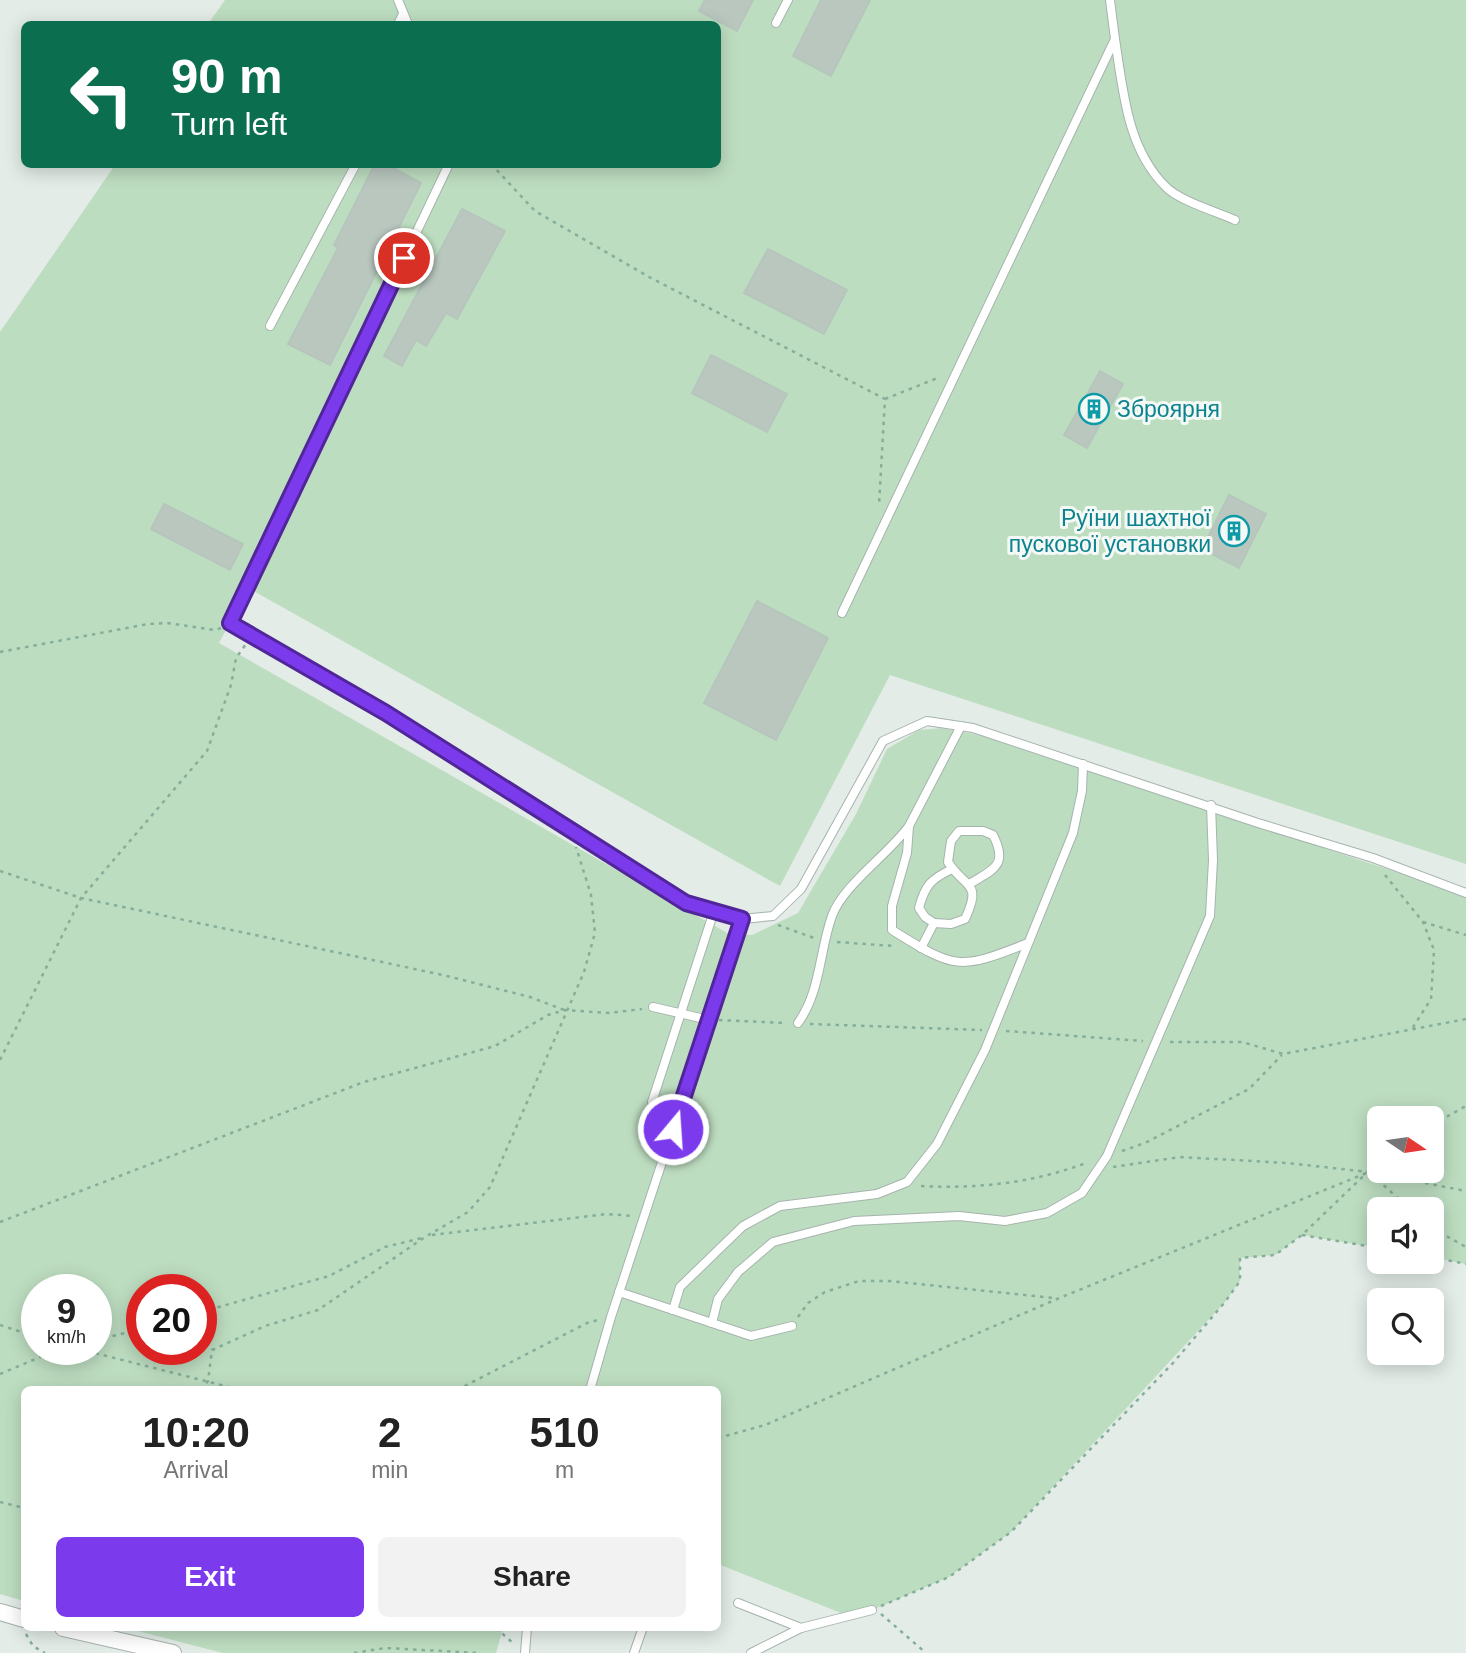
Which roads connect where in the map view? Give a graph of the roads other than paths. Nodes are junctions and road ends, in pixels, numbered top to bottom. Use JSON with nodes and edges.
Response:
{"nodes":[{"id":1,"x":398,"y":0,"type":"edge"},
{"id":2,"x":788,"y":0,"type":"edge"},
{"id":3,"x":1110,"y":0,"type":"edge"},
{"id":4,"x":403,"y":14,"type":"junction"},
{"id":5,"x":400,"y":21,"type":"edge"},
{"id":6,"x":406,"y":21,"type":"edge"},
{"id":7,"x":776,"y":23,"type":"dead end"},
{"id":8,"x":1115,"y":40,"type":"junction"},
{"id":9,"x":354,"y":168,"type":"edge"},
{"id":10,"x":447,"y":168,"type":"edge"},
{"id":11,"x":1235,"y":220,"type":"dead end"},
{"id":12,"x":270,"y":326,"type":"dead end"},
{"id":13,"x":842,"y":613,"type":"dead end"},
{"id":14,"x":961,"y":726,"type":"junction"},
{"id":15,"x":1083,"y":764,"type":"junction"},
{"id":16,"x":1211,"y":806,"type":"junction"},
{"id":17,"x":909,"y":827,"type":"junction"},
{"id":18,"x":952,"y":869,"type":"junction"},
{"id":19,"x":971,"y":883,"type":"junction"},
{"id":20,"x":1466,"y":893,"type":"edge"},
{"id":21,"x":714,"y":911,"type":"junction"},
{"id":22,"x":742,"y":919,"type":"junction"},
{"id":23,"x":934,"y":923,"type":"junction"},
{"id":24,"x":1028,"y":943,"type":"junction"},
{"id":25,"x":917,"y":946,"type":"junction"},
{"id":26,"x":653,"y":1007,"type":"road end"},
{"id":27,"x":681,"y":1015,"type":"junction"},
{"id":28,"x":709,"y":1020,"type":"junction"},
{"id":29,"x":798,"y":1023,"type":"road end"},
{"id":30,"x":652,"y":1102,"type":"dead end"},
{"id":31,"x":619,"y":1292,"type":"junction"},
{"id":32,"x":673,"y":1310,"type":"junction"},
{"id":33,"x":712,"y":1323,"type":"junction"},
{"id":34,"x":792,"y":1326,"type":"road end"},
{"id":35,"x":591,"y":1386,"type":"edge"},
{"id":36,"x":738,"y":1603,"type":"dead end"},
{"id":37,"x":872,"y":1610,"type":"road end"},
{"id":38,"x":801,"y":1628,"type":"junction"},
{"id":39,"x":76,"y":1631,"type":"edge"},
{"id":40,"x":527,"y":1631,"type":"edge"},
{"id":41,"x":642,"y":1631,"type":"edge"},
{"id":42,"x":173,"y":1653,"type":"edge"},
{"id":43,"x":525,"y":1653,"type":"edge"},
{"id":44,"x":634,"y":1653,"type":"edge"},
{"id":45,"x":751,"y":1653,"type":"edge"}],
"edges":[{"from":1,"to":4,"type":"lane"},
{"from":2,"to":7,"type":"lane"},
{"from":3,"to":8,"type":"lane"},
{"from":4,"to":5,"type":"lane"},
{"from":4,"to":6,"type":"lane"},
{"from":8,"to":11,"type":"lane"},
{"from":8,"to":13,"type":"lane"},
{"from":9,"to":12,"type":"lane"},
{"from":10,"to":21,"type":"lane"},
{"from":14,"to":15,"type":"lane"},
{"from":14,"to":17,"type":"lane"},
{"from":14,"to":22,"type":"lane"},
{"from":15,"to":16,"type":"lane"},
{"from":15,"to":24,"type":"lane"},
{"from":16,"to":20,"type":"lane"},
{"from":16,"to":33,"type":"lane"},
{"from":17,"to":25,"type":"lane"},
{"from":17,"to":29,"type":"lane"},
{"from":18,"to":19,"type":"lane"},
{"from":18,"to":19,"type":"lane"},
{"from":18,"to":23,"type":"lane"},
{"from":19,"to":23,"type":"lane"},
{"from":21,"to":22,"type":"lane"},
{"from":21,"to":27,"type":"lane"},
{"from":22,"to":28,"type":"lane"},
{"from":23,"to":25,"type":"lane"},
{"from":24,"to":25,"type":"lane"},
{"from":24,"to":32,"type":"lane"},
{"from":26,"to":27,"type":"lane"},
{"from":27,"to":28,"type":"lane"},
{"from":27,"to":30,"type":"lane"},
{"from":28,"to":31,"type":"lane"},
{"from":31,"to":32,"type":"lane"},
{"from":31,"to":35,"type":"lane"},
{"from":32,"to":33,"type":"lane"},
{"from":33,"to":34,"type":"lane"},
{"from":36,"to":38,"type":"lane"},
{"from":37,"to":38,"type":"lane"},
{"from":38,"to":45,"type":"lane"},
{"from":39,"to":42,"type":"street"},
{"from":40,"to":43,"type":"lane"},
{"from":41,"to":44,"type":"lane"}]}
